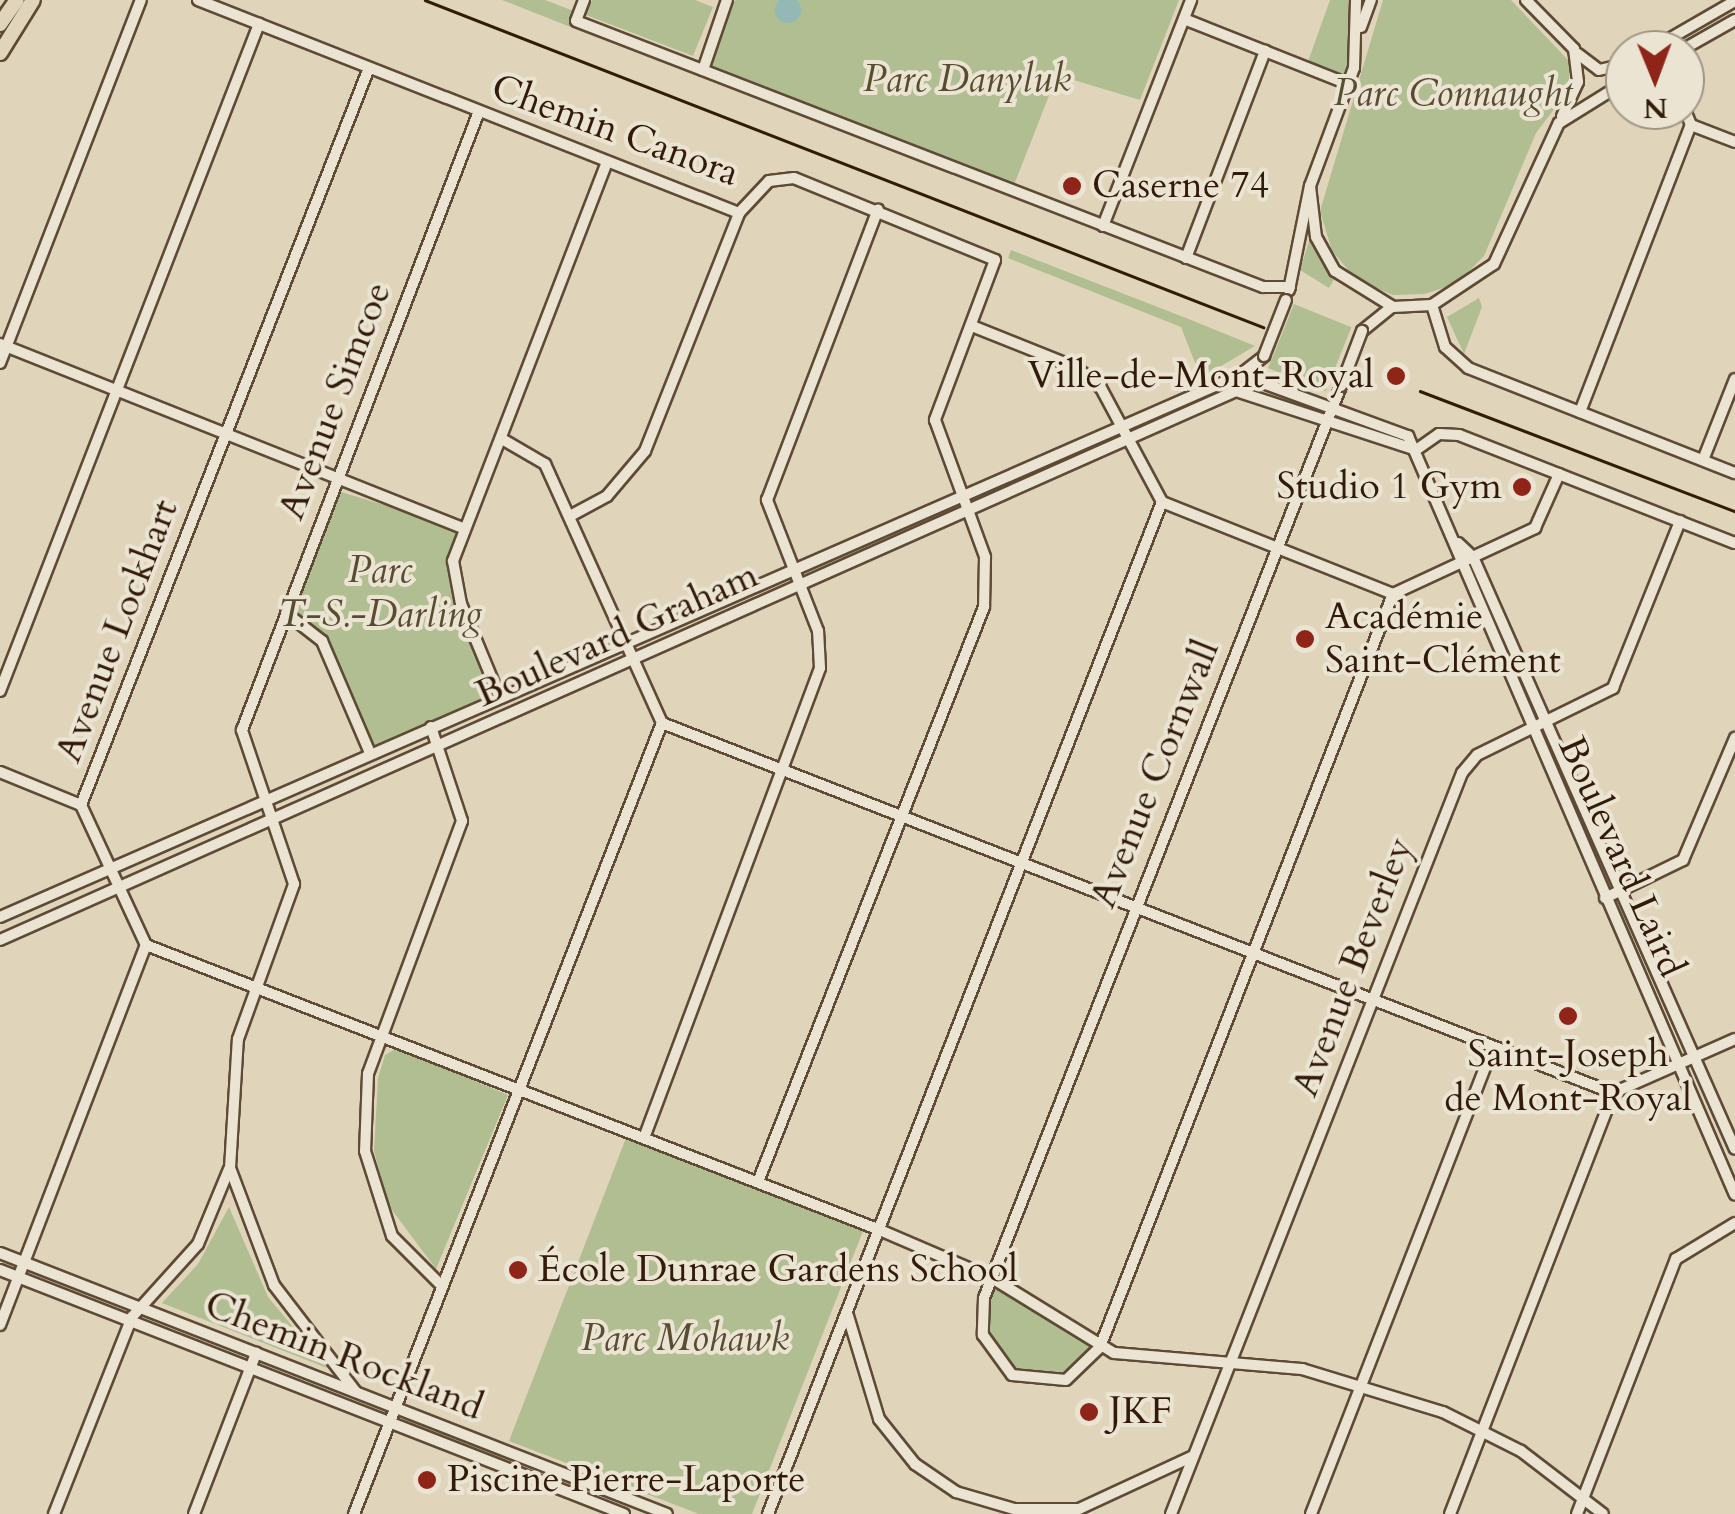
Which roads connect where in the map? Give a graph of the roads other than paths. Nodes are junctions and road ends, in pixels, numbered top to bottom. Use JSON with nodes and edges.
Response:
{"nodes":[{"id":1,"x":17,"y":0,"type":"edge"},
{"id":2,"x":33,"y":0,"type":"edge"},
{"id":3,"x":140,"y":0,"type":"edge"},
{"id":4,"x":198,"y":0,"type":"edge"},
{"id":5,"x":584,"y":0,"type":"edge"},
{"id":6,"x":728,"y":0,"type":"edge"},
{"id":7,"x":1191,"y":0,"type":"edge"},
{"id":8,"x":1356,"y":0,"type":"edge"},
{"id":9,"x":1372,"y":0,"type":"edge"},
{"id":10,"x":1526,"y":0,"type":"edge"},
{"id":11,"x":1735,"y":1,"type":"edge"},
{"id":12,"x":1184,"y":19,"type":"junction"},
{"id":13,"x":1735,"y":20,"type":"edge"},
{"id":14,"x":0,"y":24,"type":"edge"},
{"id":15,"x":259,"y":24,"type":"junction"},
{"id":16,"x":1685,"y":30,"type":"edge"},
{"id":17,"x":1705,"y":37,"type":"edge"},
{"id":18,"x":1358,"y":46,"type":"junction"},
{"id":19,"x":1574,"y":49,"type":"junction"},
{"id":20,"x":1265,"y":51,"type":"junction"},
{"id":21,"x":0,"y":53,"type":"edge"},
{"id":22,"x":369,"y":68,"type":"junction"},
{"id":23,"x":1605,"y":69,"type":"edge"},
{"id":24,"x":703,"y":70,"type":"junction"},
{"id":25,"x":1348,"y":84,"type":"junction"},
{"id":26,"x":1605,"y":95,"type":"edge"},
{"id":27,"x":478,"y":114,"type":"junction"},
{"id":28,"x":1560,"y":123,"type":"junction"},
{"id":29,"x":1689,"y":130,"type":"edge"},
{"id":30,"x":1704,"y":130,"type":"edge"},
{"id":31,"x":1735,"y":142,"type":"edge"},
{"id":32,"x":606,"y":164,"type":"junction"},
{"id":33,"x":1310,"y":186,"type":"junction"},
{"id":34,"x":878,"y":210,"type":"junction"},
{"id":35,"x":739,"y":213,"type":"junction"},
{"id":36,"x":1104,"y":226,"type":"junction"},
{"id":37,"x":1186,"y":258,"type":"junction"},
{"id":38,"x":1290,"y":288,"type":"junction"},
{"id":39,"x":1393,"y":306,"type":"junction"},
{"id":40,"x":1432,"y":306,"type":"junction"},
{"id":41,"x":972,"y":326,"type":"junction"},
{"id":42,"x":3,"y":345,"type":"edge"},
{"id":43,"x":1264,"y":356,"type":"junction"},
{"id":44,"x":0,"y":363,"type":"edge"},
{"id":45,"x":1240,"y":374,"type":"junction"},
{"id":46,"x":1259,"y":377,"type":"junction"},
{"id":47,"x":1735,"y":380,"type":"edge"},
{"id":48,"x":117,"y":388,"type":"junction"},
{"id":49,"x":1258,"y":391,"type":"junction"},
{"id":50,"x":1332,"y":406,"type":"junction"},
{"id":51,"x":1580,"y":412,"type":"junction"},
{"id":52,"x":1328,"y":418,"type":"junction"},
{"id":53,"x":1122,"y":422,"type":"junction"},
{"id":54,"x":228,"y":432,"type":"junction"},
{"id":55,"x":502,"y":439,"type":"junction"},
{"id":56,"x":1131,"y":441,"type":"junction"},
{"id":57,"x":1416,"y":450,"type":"junction"},
{"id":58,"x":1703,"y":460,"type":"junction"},
{"id":59,"x":1735,"y":473,"type":"edge"},
{"id":60,"x":1558,"y":474,"type":"junction"},
{"id":61,"x":338,"y":476,"type":"junction"},
{"id":62,"x":958,"y":496,"type":"junction"},
{"id":63,"x":1162,"y":502,"type":"junction"},
{"id":64,"x":965,"y":512,"type":"junction"},
{"id":65,"x":570,"y":516,"type":"junction"},
{"id":66,"x":1680,"y":522,"type":"junction"},
{"id":67,"x":464,"y":529,"type":"junction"},
{"id":68,"x":1458,"y":542,"type":"junction"},
{"id":69,"x":1735,"y":543,"type":"edge"},
{"id":70,"x":1278,"y":546,"type":"junction"},
{"id":71,"x":1473,"y":557,"type":"junction"},
{"id":72,"x":1458,"y":564,"type":"junction"},
{"id":73,"x":790,"y":570,"type":"junction"},
{"id":74,"x":798,"y":588,"type":"junction"},
{"id":75,"x":1393,"y":594,"type":"junction"},
{"id":76,"x":286,"y":613,"type":"junction"},
{"id":77,"x":626,"y":640,"type":"junction"},
{"id":78,"x":635,"y":660,"type":"junction"},
{"id":79,"x":0,"y":691,"type":"edge"},
{"id":80,"x":500,"y":698,"type":"junction"},
{"id":81,"x":662,"y":723,"type":"junction"},
{"id":82,"x":1548,"y":723,"type":"junction"},
{"id":83,"x":431,"y":727,"type":"junction"},
{"id":84,"x":1532,"y":730,"type":"junction"},
{"id":85,"x":1735,"y":738,"type":"edge"},
{"id":86,"x":439,"y":746,"type":"junction"},
{"id":87,"x":370,"y":753,"type":"junction"},
{"id":88,"x":781,"y":770,"type":"junction"},
{"id":89,"x":0,"y":772,"type":"edge"},
{"id":90,"x":262,"y":801,"type":"junction"},
{"id":91,"x":82,"y":805,"type":"junction"},
{"id":92,"x":901,"y":816,"type":"junction"},
{"id":93,"x":271,"y":822,"type":"junction"},
{"id":94,"x":1022,"y":862,"type":"junction"},
{"id":95,"x":110,"y":868,"type":"junction"},
{"id":96,"x":119,"y":888,"type":"junction"},
{"id":97,"x":1622,"y":890,"type":"junction"},
{"id":98,"x":1605,"y":898,"type":"junction"},
{"id":99,"x":1135,"y":907,"type":"junction"},
{"id":100,"x":0,"y":917,"type":"edge"},
{"id":101,"x":0,"y":940,"type":"edge"},
{"id":102,"x":146,"y":945,"type":"junction"},
{"id":103,"x":1251,"y":953,"type":"junction"},
{"id":104,"x":255,"y":988,"type":"junction"},
{"id":105,"x":1372,"y":1000,"type":"junction"},
{"id":106,"x":381,"y":1036,"type":"junction"},
{"id":107,"x":1735,"y":1039,"type":"edge"},
{"id":108,"x":1493,"y":1047,"type":"junction"},
{"id":109,"x":1695,"y":1057,"type":"junction"},
{"id":110,"x":1678,"y":1064,"type":"junction"},
{"id":111,"x":519,"y":1090,"type":"junction"},
{"id":112,"x":1614,"y":1094,"type":"junction"},
{"id":113,"x":644,"y":1138,"type":"junction"},
{"id":114,"x":1735,"y":1148,"type":"edge"},
{"id":115,"x":230,"y":1168,"type":"junction"},
{"id":116,"x":758,"y":1182,"type":"junction"},
{"id":117,"x":1735,"y":1195,"type":"edge"},
{"id":118,"x":1735,"y":1223,"type":"edge"},
{"id":119,"x":880,"y":1230,"type":"junction"},
{"id":120,"x":0,"y":1253,"type":"edge"},
{"id":121,"x":25,"y":1263,"type":"junction"},
{"id":122,"x":0,"y":1270,"type":"edge"},
{"id":123,"x":19,"y":1278,"type":"junction"},
{"id":124,"x":992,"y":1278,"type":"junction"},
{"id":125,"x":442,"y":1286,"type":"junction"},
{"id":126,"x":138,"y":1308,"type":"junction"},
{"id":127,"x":848,"y":1315,"type":"junction"},
{"id":128,"x":130,"y":1321,"type":"junction"},
{"id":129,"x":0,"y":1325,"type":"edge"},
{"id":130,"x":1100,"y":1348,"type":"junction"},
{"id":131,"x":256,"y":1353,"type":"junction"},
{"id":132,"x":1233,"y":1359,"type":"junction"},
{"id":133,"x":250,"y":1368,"type":"junction"},
{"id":134,"x":1362,"y":1383,"type":"junction"},
{"id":135,"x":356,"y":1392,"type":"junction"},
{"id":136,"x":395,"y":1408,"type":"junction"},
{"id":137,"x":390,"y":1422,"type":"junction"},
{"id":138,"x":1482,"y":1429,"type":"junction"},
{"id":139,"x":1194,"y":1456,"type":"junction"},
{"id":140,"x":1582,"y":1502,"type":"junction"},
{"id":141,"x":54,"y":1514,"type":"edge"},
{"id":142,"x":194,"y":1514,"type":"edge"},
{"id":143,"x":354,"y":1514,"type":"edge"},
{"id":144,"x":624,"y":1514,"type":"edge"},
{"id":145,"x":667,"y":1514,"type":"edge"},
{"id":146,"x":768,"y":1514,"type":"edge"},
{"id":147,"x":1171,"y":1514,"type":"edge"},
{"id":148,"x":1311,"y":1514,"type":"edge"},
{"id":149,"x":1450,"y":1514,"type":"edge"},
{"id":150,"x":1578,"y":1514,"type":"edge"},
{"id":151,"x":1603,"y":1514,"type":"edge"}],
"edges":[{"from":1,"to":14,"type":"main road"},
{"from":2,"to":21,"type":"main road"},
{"from":3,"to":42,"type":"street"},
{"from":4,"to":15,"type":"street","name":"Chemin Canora"},
{"from":5,"to":24,"type":"street"},
{"from":6,"to":24,"type":"street"},
{"from":7,"to":12,"type":"street"},
{"from":8,"to":18,"type":"street"},
{"from":9,"to":18,"type":"street"},
{"from":10,"to":19,"type":"street"},
{"from":11,"to":16,"type":"street"},
{"from":12,"to":20,"type":"street"},
{"from":12,"to":36,"type":"street"},
{"from":13,"to":17,"type":"street"},
{"from":15,"to":22,"type":"street","name":"Chemin Canora"},
{"from":15,"to":48,"type":"street"},
{"from":18,"to":25,"type":"street"},
{"from":19,"to":23,"type":"street"},
{"from":19,"to":28,"type":"street"},
{"from":20,"to":25,"type":"street"},
{"from":20,"to":37,"type":"street"},
{"from":22,"to":27,"type":"street","name":"Chemin Canora"},
{"from":22,"to":54,"type":"street","name":"Avenue Lockhart"},
{"from":24,"to":36,"type":"street"},
{"from":25,"to":33,"type":"street"},
{"from":26,"to":28,"type":"street"},
{"from":27,"to":32,"type":"street","name":"Chemin Canora"},
{"from":27,"to":61,"type":"street","name":"Avenue Simcoe"},
{"from":28,"to":40,"type":"street"},
{"from":29,"to":51,"type":"street"},
{"from":30,"to":31,"type":"street"},
{"from":32,"to":35,"type":"street","name":"Chemin Canora"},
{"from":32,"to":55,"type":"street"},
{"from":33,"to":38,"type":"street"},
{"from":33,"to":39,"type":"street"},
{"from":34,"to":35,"type":"street","name":"Chemin Canora"},
{"from":34,"to":41,"type":"street","name":"Chemin Canora"},
{"from":34,"to":73,"type":"street"},
{"from":35,"to":65,"type":"street"},
{"from":36,"to":37,"type":"street"},
{"from":37,"to":38,"type":"street"},
{"from":38,"to":43,"type":"street","bridge":true},
{"from":39,"to":40,"type":"street"},
{"from":39,"to":50,"type":"street","name":"Avenue Cornwall","bridge":true},
{"from":40,"to":51,"type":"street"},
{"from":41,"to":53,"type":"street"},
{"from":41,"to":62,"type":"street"},
{"from":42,"to":44,"type":"street"},
{"from":42,"to":48,"type":"street"},
{"from":43,"to":45,"type":"street"},
{"from":43,"to":46,"type":"street"},
{"from":45,"to":46,"type":"street"},
{"from":45,"to":53,"type":"street","name":"Boulevard Graham"},
{"from":46,"to":49,"type":"street"},
{"from":46,"to":50,"type":"street"},
{"from":47,"to":58,"type":"street"},
{"from":48,"to":54,"type":"street"},
{"from":48,"to":79,"type":"street"},
{"from":49,"to":52,"type":"street"},
{"from":49,"to":56,"type":"street","name":"Boulevard Graham"},
{"from":50,"to":52,"type":"street","name":"Avenue Cornwall"},
{"from":50,"to":57,"type":"street"},
{"from":51,"to":58,"type":"street"},
{"from":52,"to":57,"type":"street"},
{"from":52,"to":70,"type":"street","name":"Avenue Cornwall"},
{"from":53,"to":56,"type":"street"},
{"from":53,"to":62,"type":"street","name":"Boulevard Graham"},
{"from":54,"to":61,"type":"street"},
{"from":54,"to":91,"type":"street","name":"Avenue Lockhart"},
{"from":55,"to":65,"type":"street"},
{"from":55,"to":67,"type":"street"},
{"from":56,"to":63,"type":"street"},
{"from":56,"to":64,"type":"street","name":"Boulevard Graham"},
{"from":57,"to":60,"type":"street"},
{"from":57,"to":68,"type":"street","name":"Boulevard Laird"},
{"from":58,"to":59,"type":"street"},
{"from":60,"to":66,"type":"street"},
{"from":60,"to":71,"type":"street"},
{"from":61,"to":67,"type":"street"},
{"from":61,"to":76,"type":"street","name":"Avenue Simcoe"},
{"from":62,"to":64,"type":"street"},
{"from":62,"to":73,"type":"street","name":"Boulevard Graham"},
{"from":63,"to":70,"type":"street"},
{"from":63,"to":94,"type":"street"},
{"from":64,"to":74,"type":"street","name":"Boulevard Graham"},
{"from":64,"to":92,"type":"street"},
{"from":65,"to":77,"type":"street"},
{"from":66,"to":69,"type":"street"},
{"from":66,"to":82,"type":"street","name":"Avenue Beverley"},
{"from":67,"to":80,"type":"street"},
{"from":68,"to":71,"type":"street","name":"Boulevard Laird"},
{"from":68,"to":72,"type":"street","name":"Boulevard Laird"},
{"from":70,"to":75,"type":"street"},
{"from":70,"to":99,"type":"street","name":"Avenue Cornwall"},
{"from":71,"to":72,"type":"street"},
{"from":71,"to":82,"type":"street","name":"Boulevard Laird"},
{"from":72,"to":75,"type":"street"},
{"from":72,"to":84,"type":"street","name":"Boulevard Laird"},
{"from":73,"to":74,"type":"street"},
{"from":73,"to":77,"type":"street","name":"Boulevard Graham"},
{"from":74,"to":78,"type":"street","name":"Boulevard Graham"},
{"from":74,"to":88,"type":"street"},
{"from":75,"to":103,"type":"street"},
{"from":76,"to":87,"type":"street"},
{"from":76,"to":90,"type":"street","name":"Avenue Simcoe"},
{"from":77,"to":78,"type":"street"},
{"from":77,"to":80,"type":"street","name":"Boulevard Graham"},
{"from":78,"to":81,"type":"street"},
{"from":78,"to":86,"type":"street","name":"Boulevard Graham"},
{"from":80,"to":83,"type":"street","name":"Boulevard Graham"},
{"from":81,"to":88,"type":"street"},
{"from":81,"to":111,"type":"street"},
{"from":82,"to":84,"type":"street","name":"Avenue Beverley"},
{"from":82,"to":97,"type":"street","name":"Boulevard Laird"},
{"from":83,"to":86,"type":"street"},
{"from":83,"to":87,"type":"street","name":"Boulevard Graham"},
{"from":84,"to":98,"type":"street","name":"Boulevard Laird"},
{"from":84,"to":105,"type":"street","name":"Avenue Beverley"},
{"from":85,"to":97,"type":"street"},
{"from":86,"to":93,"type":"street","name":"Boulevard Graham"},
{"from":86,"to":106,"type":"street"},
{"from":87,"to":90,"type":"street","name":"Boulevard Graham"},
{"from":88,"to":92,"type":"street"},
{"from":88,"to":113,"type":"street"},
{"from":89,"to":91,"type":"street"},
{"from":90,"to":93,"type":"street","name":"Avenue Simcoe"},
{"from":90,"to":95,"type":"street","name":"Boulevard Graham"},
{"from":91,"to":95,"type":"street","name":"Avenue Lockhart"},
{"from":92,"to":94,"type":"street"},
{"from":92,"to":116,"type":"street"},
{"from":93,"to":96,"type":"street","name":"Boulevard Graham"},
{"from":93,"to":104,"type":"street","name":"Avenue Simcoe"},
{"from":94,"to":99,"type":"street"},
{"from":94,"to":119,"type":"street"},
{"from":95,"to":96,"type":"street","name":"Avenue Lockhart"},
{"from":95,"to":100,"type":"street","name":"Boulevard Graham"},
{"from":96,"to":101,"type":"street","name":"Boulevard Graham"},
{"from":96,"to":102,"type":"street","name":"Avenue Lockhart"},
{"from":97,"to":98,"type":"street"},
{"from":97,"to":109,"type":"street","name":"Boulevard Laird"},
{"from":98,"to":110,"type":"street","name":"Boulevard Laird"},
{"from":99,"to":103,"type":"street"},
{"from":99,"to":124,"type":"street","name":"Avenue Cornwall"},
{"from":102,"to":104,"type":"street"},
{"from":102,"to":121,"type":"street"},
{"from":103,"to":105,"type":"street"},
{"from":103,"to":130,"type":"street"},
{"from":104,"to":106,"type":"street"},
{"from":104,"to":115,"type":"street","name":"Avenue Simcoe"},
{"from":105,"to":108,"type":"street"},
{"from":105,"to":132,"type":"street","name":"Avenue Beverley"},
{"from":106,"to":111,"type":"street"},
{"from":106,"to":125,"type":"street"},
{"from":107,"to":109,"type":"street"},
{"from":108,"to":112,"type":"street"},
{"from":108,"to":134,"type":"street"},
{"from":109,"to":110,"type":"street"},
{"from":109,"to":114,"type":"street","name":"Boulevard Laird"},
{"from":110,"to":112,"type":"street"},
{"from":110,"to":117,"type":"street","name":"Boulevard Laird"},
{"from":111,"to":113,"type":"street"},
{"from":111,"to":125,"type":"street"},
{"from":112,"to":138,"type":"street"},
{"from":113,"to":116,"type":"street"},
{"from":115,"to":126,"type":"street","name":"Avenue Simcoe"},
{"from":115,"to":135,"type":"street","name":"Avenue Simcoe"},
{"from":116,"to":119,"type":"street"},
{"from":118,"to":140,"type":"street"},
{"from":119,"to":124,"type":"street"},
{"from":119,"to":127,"type":"street"},
{"from":120,"to":121,"type":"street","name":"Chemin Rockland"},
{"from":121,"to":123,"type":"street"},
{"from":121,"to":126,"type":"street","name":"Chemin Rockland"},
{"from":122,"to":123,"type":"street","name":"Chemin Rockland"},
{"from":123,"to":128,"type":"street","name":"Chemin Rockland"},
{"from":123,"to":129,"type":"street"},
{"from":124,"to":130,"type":"street"},
{"from":124,"to":130,"type":"street","name":"Avenue Cornwall"},
{"from":125,"to":136,"type":"street"},
{"from":126,"to":128,"type":"street","name":"Avenue Simcoe"},
{"from":126,"to":131,"type":"street","name":"Chemin Rockland"},
{"from":127,"to":139,"type":"street"},
{"from":127,"to":146,"type":"street"},
{"from":128,"to":133,"type":"street","name":"Chemin Rockland"},
{"from":128,"to":141,"type":"street","name":"Avenue Simcoe"},
{"from":130,"to":132,"type":"street"},
{"from":131,"to":133,"type":"street"},
{"from":131,"to":135,"type":"street","name":"Chemin Rockland"},
{"from":132,"to":134,"type":"street"},
{"from":132,"to":139,"type":"street","name":"Avenue Beverley"},
{"from":133,"to":137,"type":"street","name":"Chemin Rockland"},
{"from":133,"to":142,"type":"street"},
{"from":134,"to":138,"type":"street"},
{"from":134,"to":148,"type":"street"},
{"from":135,"to":136,"type":"street","name":"Chemin Rockland"},
{"from":136,"to":137,"type":"street"},
{"from":136,"to":145,"type":"street","name":"Chemin Rockland"},
{"from":137,"to":143,"type":"street"},
{"from":137,"to":144,"type":"street","name":"Chemin Rockland"},
{"from":138,"to":140,"type":"street"},
{"from":138,"to":149,"type":"street"},
{"from":139,"to":147,"type":"street","name":"Avenue Beverley"},
{"from":140,"to":150,"type":"street"},
{"from":140,"to":151,"type":"street"}]}
